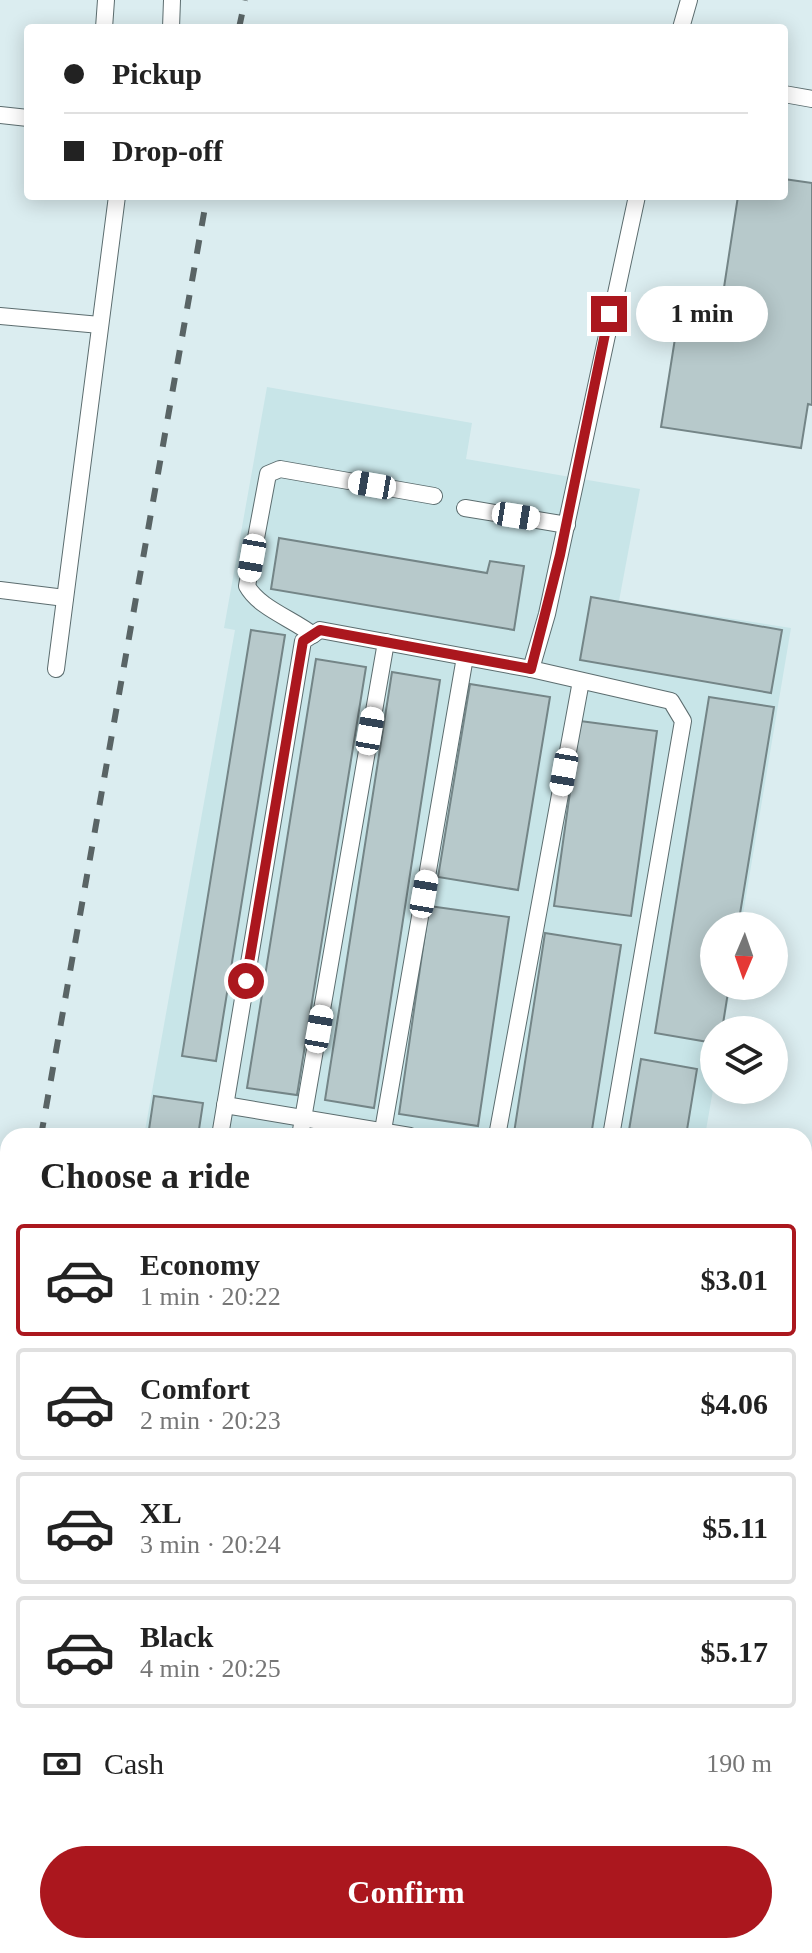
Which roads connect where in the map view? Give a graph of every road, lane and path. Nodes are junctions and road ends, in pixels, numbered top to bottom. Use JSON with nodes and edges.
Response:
{"nodes":[{"id":1,"x":106,"y":0,"type":"edge"},
{"id":2,"x":172,"y":0,"type":"edge"},
{"id":3,"x":689,"y":0,"type":"edge"},
{"id":4,"x":104,"y":24,"type":"edge"},
{"id":5,"x":171,"y":24,"type":"edge"},
{"id":6,"x":682,"y":24,"type":"edge"},
{"id":7,"x":788,"y":95,"type":"edge"},
{"id":8,"x":812,"y":99,"type":"edge"},
{"id":9,"x":0,"y":115,"type":"edge"},
{"id":10,"x":24,"y":118,"type":"edge"},
{"id":11,"x":116,"y":200,"type":"edge"},
{"id":12,"x":636,"y":200,"type":"edge"},
{"id":13,"x":0,"y":316,"type":"edge"},
{"id":14,"x":100,"y":325,"type":"junction"},
{"id":15,"x":434,"y":496,"type":"dead end"},
{"id":16,"x":465,"y":508,"type":"dead end"},
{"id":17,"x":567,"y":525,"type":"junction"},
{"id":18,"x":0,"y":590,"type":"edge"},
{"id":19,"x":65,"y":598,"type":"junction"},
{"id":20,"x":313,"y":635,"type":"junction"},
{"id":21,"x":386,"y":642,"type":"junction"},
{"id":22,"x":465,"y":657,"type":"junction"},
{"id":23,"x":56,"y":669,"type":"dead end"},
{"id":24,"x":531,"y":669,"type":"junction"},
{"id":25,"x":581,"y":681,"type":"junction"},
{"id":26,"x":225,"y":1105,"type":"junction"},
{"id":27,"x":303,"y":1118,"type":"junction"},
{"id":28,"x":221,"y":1128,"type":"edge"},
{"id":29,"x":301,"y":1128,"type":"edge"},
{"id":30,"x":352,"y":1128,"type":"edge"},
{"id":31,"x":383,"y":1128,"type":"edge"},
{"id":32,"x":498,"y":1128,"type":"edge"},
{"id":33,"x":612,"y":1128,"type":"edge"}],
"edges":[{"from":1,"to":4,"type":"lane"},
{"from":2,"to":5,"type":"lane"},
{"from":3,"to":6,"type":"lane"},
{"from":7,"to":8,"type":"lane"},
{"from":9,"to":10,"type":"lane"},
{"from":11,"to":14,"type":"lane"},
{"from":12,"to":17,"type":"lane"},
{"from":13,"to":14,"type":"lane"},
{"from":14,"to":19,"type":"lane"},
{"from":15,"to":20,"type":"lane"},
{"from":16,"to":17,"type":"lane"},
{"from":17,"to":24,"type":"lane"},
{"from":18,"to":19,"type":"lane"},
{"from":19,"to":23,"type":"lane"},
{"from":20,"to":21,"type":"lane"},
{"from":20,"to":26,"type":"lane"},
{"from":21,"to":22,"type":"lane"},
{"from":21,"to":27,"type":"lane"},
{"from":22,"to":24,"type":"lane"},
{"from":22,"to":31,"type":"lane"},
{"from":24,"to":25,"type":"lane"},
{"from":25,"to":32,"type":"lane"},
{"from":25,"to":33,"type":"lane"},
{"from":26,"to":27,"type":"lane"},
{"from":26,"to":28,"type":"lane"},
{"from":27,"to":29,"type":"lane"},
{"from":27,"to":30,"type":"lane"}]}
